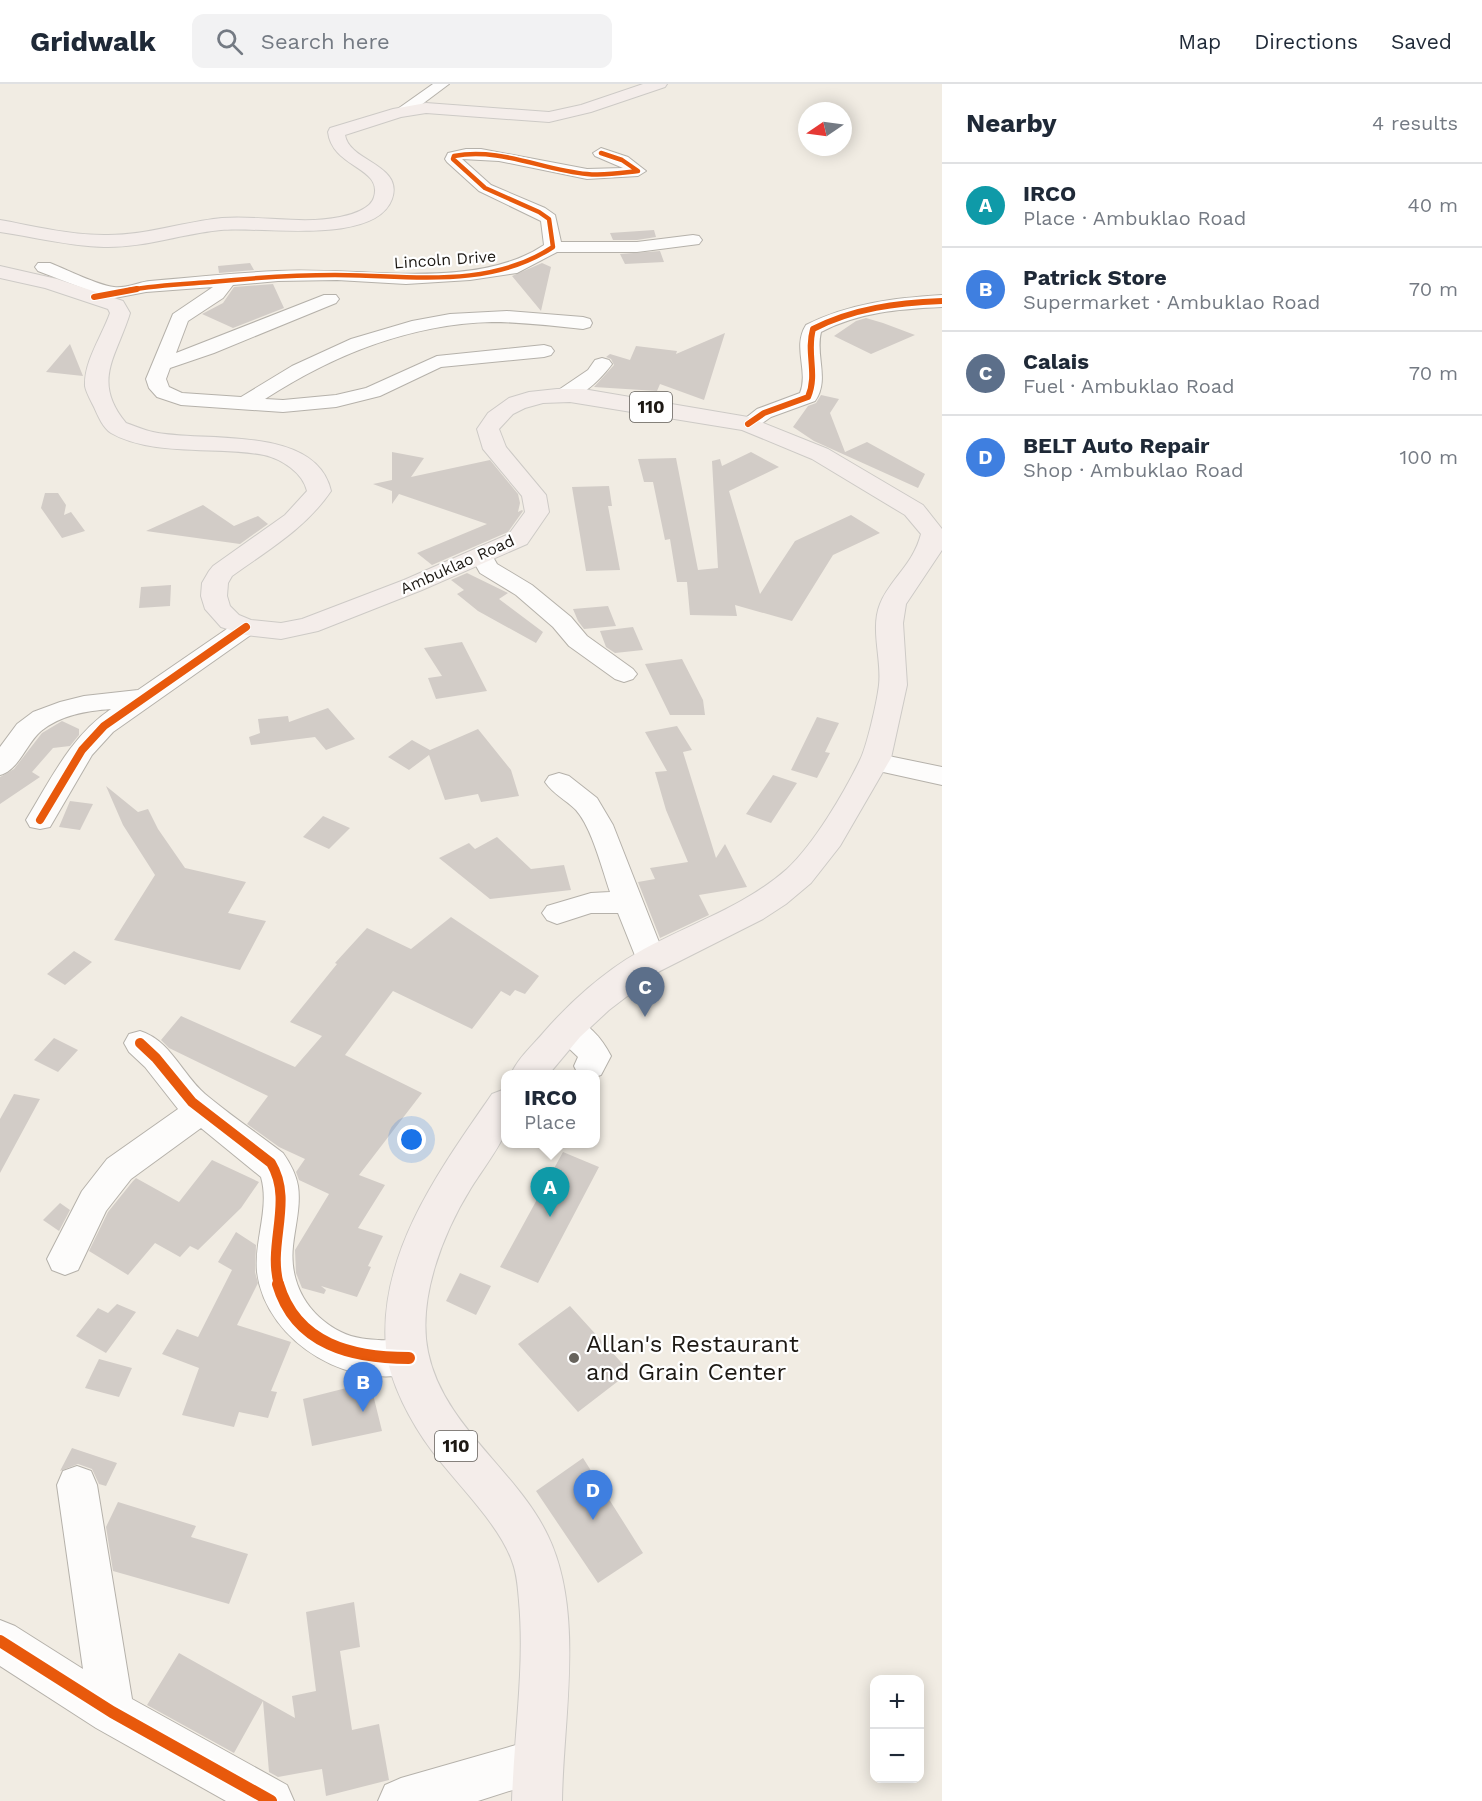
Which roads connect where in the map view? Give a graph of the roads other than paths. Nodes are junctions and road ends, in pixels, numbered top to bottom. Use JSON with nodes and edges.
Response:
{"nodes":[{"id":1,"x":442,"y":84,"type":"edge"},
{"id":2,"x":659,"y":84,"type":"edge"},
{"id":3,"x":404,"y":111,"type":"junction"},
{"id":4,"x":601,"y":153,"type":"dead end"},
{"id":5,"x":0,"y":226,"type":"edge"},
{"id":6,"x":693,"y":240,"type":"dead end"},
{"id":7,"x":553,"y":247,"type":"junction"},
{"id":8,"x":44,"y":267,"type":"dead end"},
{"id":9,"x":0,"y":272,"type":"edge"},
{"id":10,"x":226,"y":282,"type":"junction"},
{"id":11,"x":105,"y":297,"type":"junction"},
{"id":12,"x":330,"y":299,"type":"dead end"},
{"id":13,"x":942,"y":301,"type":"edge"},
{"id":14,"x":583,"y":323,"type":"dead end"},
{"id":15,"x":544,"y":351,"type":"dead end"},
{"id":16,"x":162,"y":364,"type":"junction"},
{"id":17,"x":602,"y":364,"type":"dead end"},
{"id":18,"x":564,"y":395,"type":"junction"},
{"id":19,"x":245,"y":403,"type":"junction"},
{"id":20,"x":748,"y":424,"type":"junction"},
{"id":21,"x":481,"y":555,"type":"junction"},
{"id":22,"x":246,"y":627,"type":"junction"},
{"id":23,"x":624,"y":674,"type":"dead end"},
{"id":24,"x":145,"y":698,"type":"junction"},
{"id":25,"x":874,"y":762,"type":"junction"},
{"id":26,"x":0,"y":766,"type":"edge"},
{"id":27,"x":942,"y":776,"type":"edge"},
{"id":28,"x":559,"y":782,"type":"dead end"},
{"id":29,"x":40,"y":820,"type":"dead end"},
{"id":30,"x":629,"y":902,"type":"junction"},
{"id":31,"x":557,"y":913,"type":"dead end"},
{"id":32,"x":651,"y":960,"type":"junction"},
{"id":33,"x":568,"y":1028,"type":"junction"},
{"id":34,"x":140,"y":1043,"type":"dead end"},
{"id":35,"x":590,"y":1066,"type":"dead end"},
{"id":36,"x":532,"y":1070,"type":"edge"},
{"id":37,"x":201,"y":1110,"type":"junction"},
{"id":38,"x":501,"y":1110,"type":"edge"},
{"id":39,"x":65,"y":1259,"type":"dead end"},
{"id":40,"x":409,"y":1358,"type":"junction"},
{"id":41,"x":77,"y":1485,"type":"dead end"},
{"id":42,"x":0,"y":1641,"type":"edge"},
{"id":43,"x":112,"y":1712,"type":"junction"},
{"id":44,"x":537,"y":1781,"type":"edge"},
{"id":45,"x":271,"y":1801,"type":"edge"},
{"id":46,"x":402,"y":1801,"type":"edge"}],
"edges":[{"from":1,"to":3,"type":"street"},
{"from":2,"to":3,"type":"main road"},
{"from":3,"to":5,"type":"main road"},
{"from":4,"to":7,"type":"street"},
{"from":6,"to":7,"type":"street"},
{"from":7,"to":10,"type":"street","name":"Lincoln Drive"},
{"from":8,"to":11,"type":"street"},
{"from":9,"to":11,"type":"main road"},
{"from":10,"to":11,"type":"street","name":"Lincoln Drive"},
{"from":10,"to":16,"type":"street"},
{"from":11,"to":22,"type":"main road","name":"Ambuklao Road","number":"110"},
{"from":12,"to":16,"type":"street"},
{"from":13,"to":20,"type":"street"},
{"from":14,"to":19,"type":"street"},
{"from":15,"to":19,"type":"street"},
{"from":16,"to":19,"type":"street"},
{"from":17,"to":18,"type":"street"},
{"from":18,"to":20,"type":"main road","name":"Ambuklao Road","number":"110"},
{"from":18,"to":21,"type":"main road","name":"Ambuklao Road","number":"110"},
{"from":20,"to":25,"type":"main road","name":"Ambuklao Road","number":"110"},
{"from":21,"to":22,"type":"main road","name":"Ambuklao Road","number":"110"},
{"from":21,"to":23,"type":"street"},
{"from":22,"to":24,"type":"street"},
{"from":24,"to":26,"type":"street"},
{"from":24,"to":29,"type":"street"},
{"from":25,"to":27,"type":"street"},
{"from":25,"to":32,"type":"main road","name":"Ambuklao Road","number":"110"},
{"from":28,"to":30,"type":"street"},
{"from":30,"to":31,"type":"street"},
{"from":30,"to":32,"type":"street"},
{"from":32,"to":33,"type":"main road","name":"Ambuklao Road","number":"110"},
{"from":33,"to":35,"type":"street"},
{"from":33,"to":36,"type":"main road","name":"Ambuklao Road","number":"110"},
{"from":34,"to":37,"type":"street"},
{"from":37,"to":39,"type":"street"},
{"from":37,"to":40,"type":"street"},
{"from":38,"to":40,"type":"main road","number":"110"},
{"from":40,"to":44,"type":"main road","number":"110"},
{"from":41,"to":43,"type":"street"},
{"from":42,"to":43,"type":"street"},
{"from":43,"to":45,"type":"street"},
{"from":44,"to":46,"type":"street"}]}
